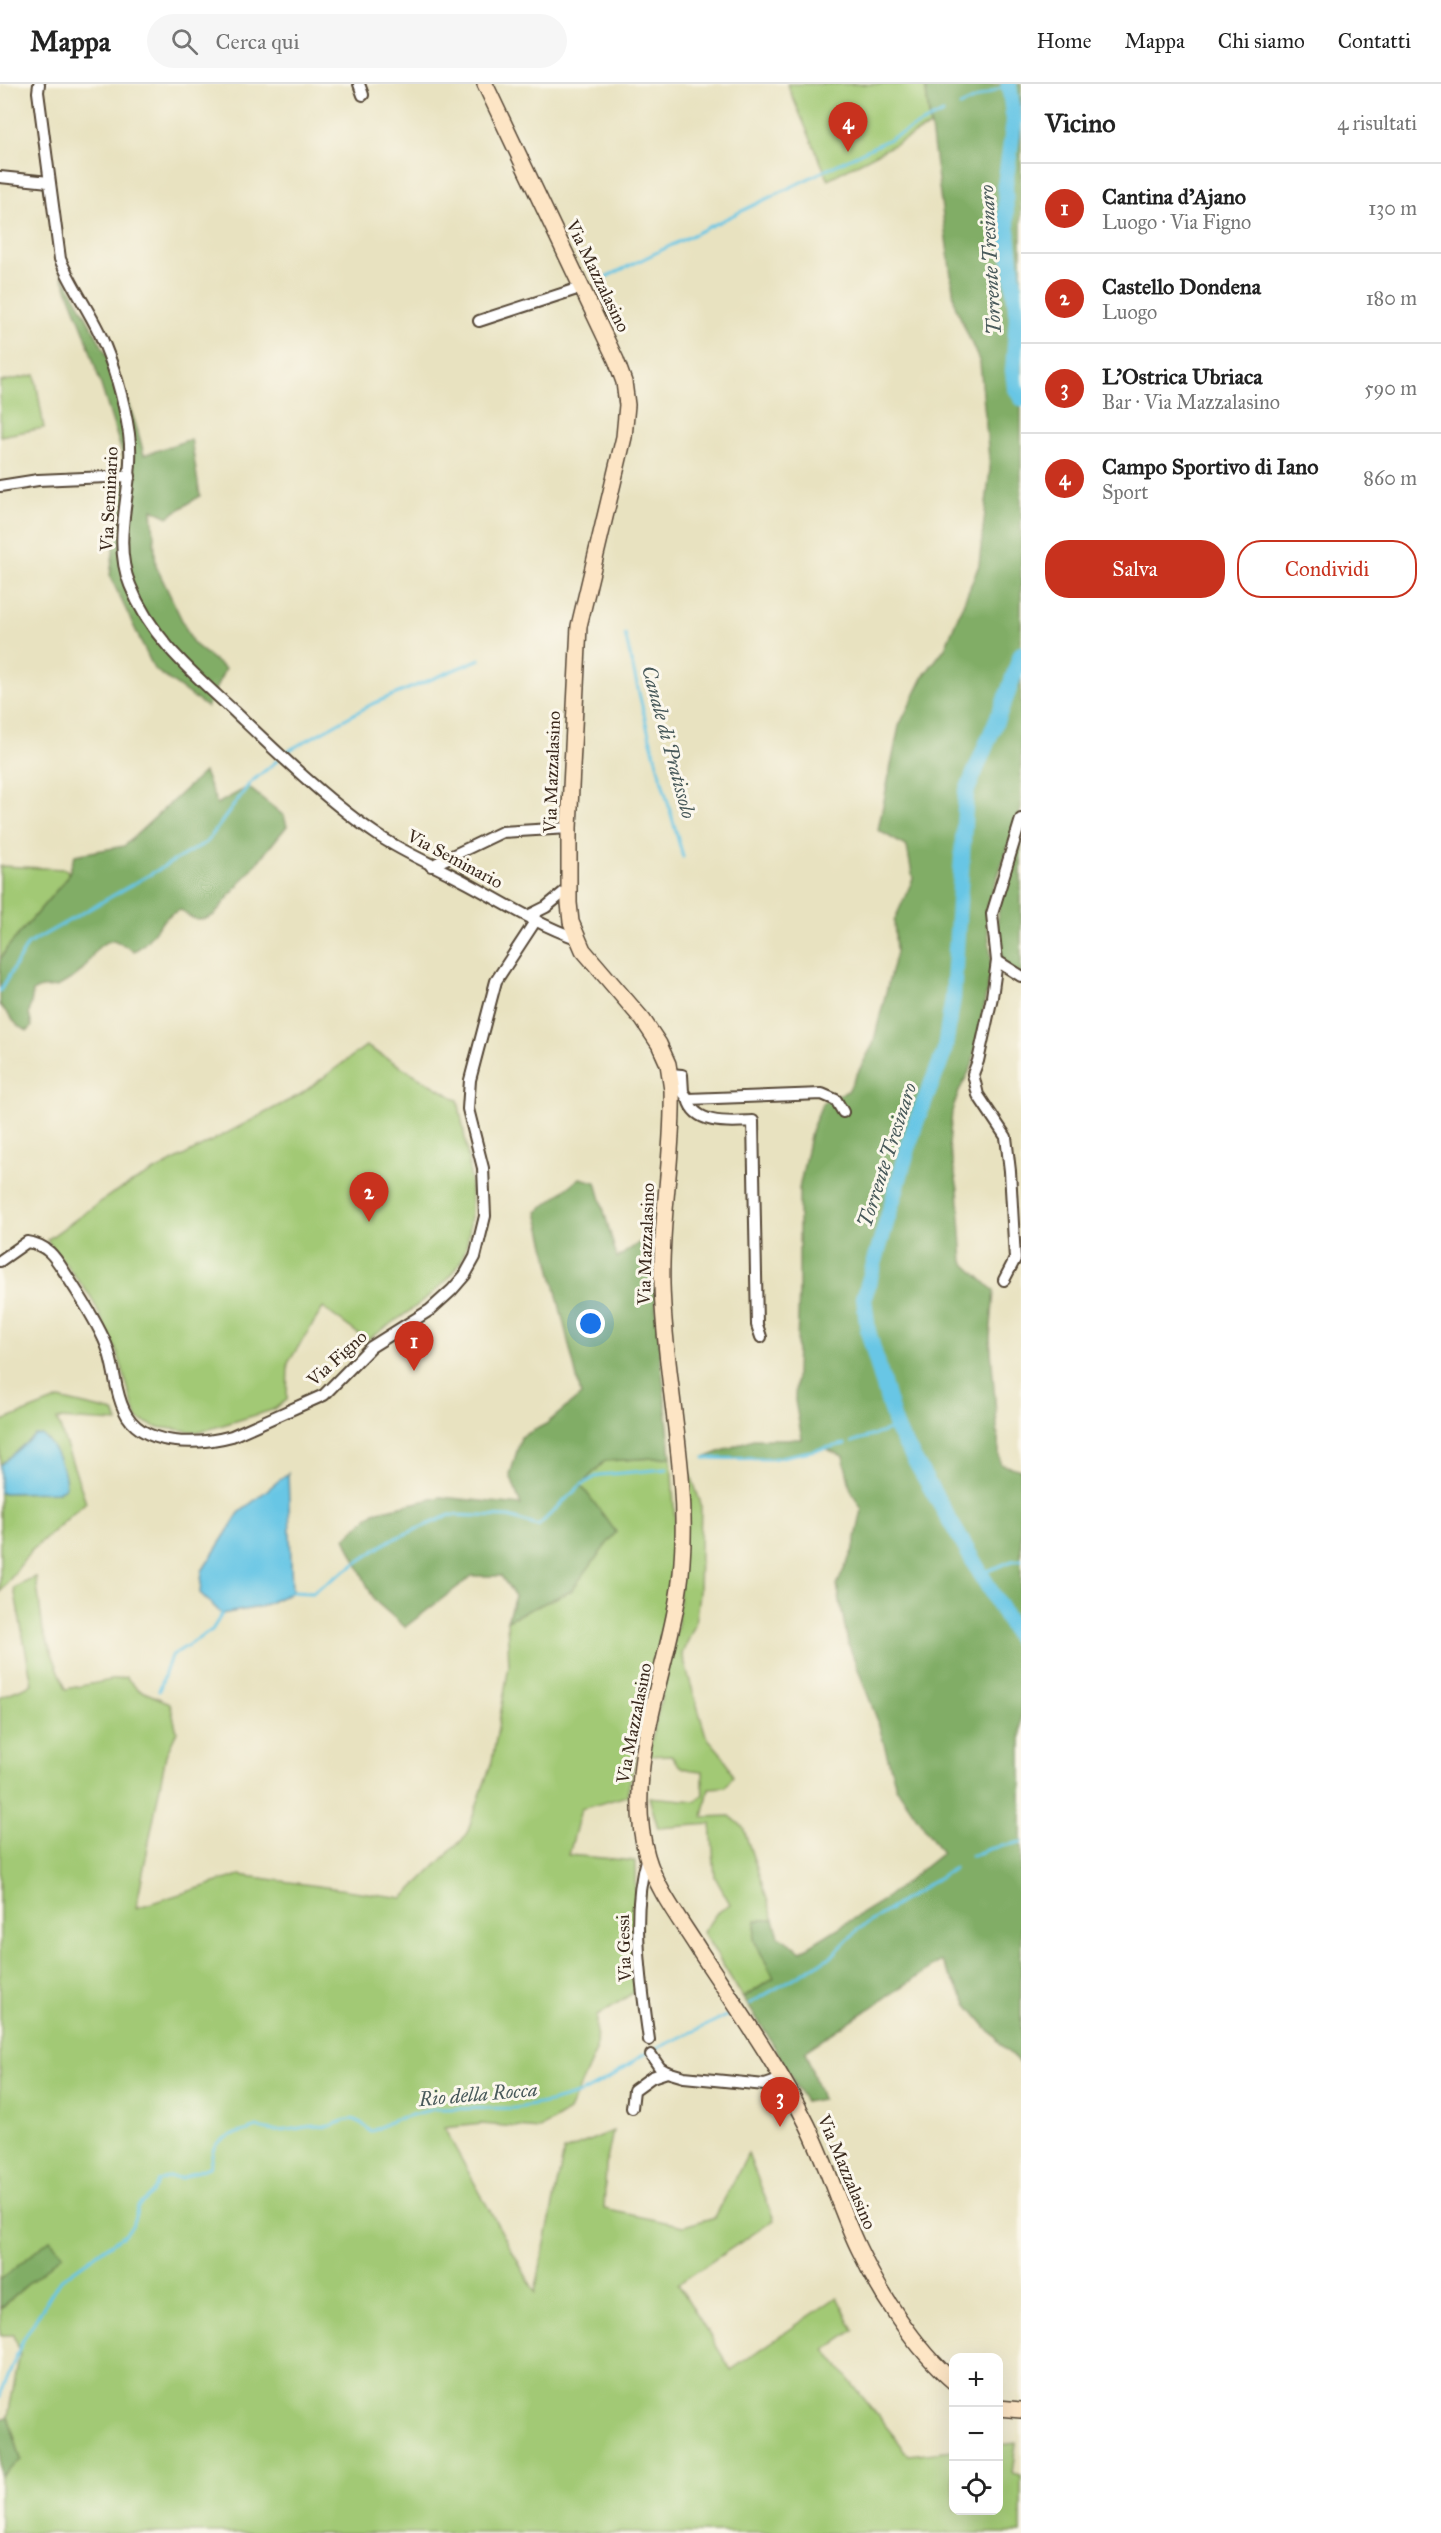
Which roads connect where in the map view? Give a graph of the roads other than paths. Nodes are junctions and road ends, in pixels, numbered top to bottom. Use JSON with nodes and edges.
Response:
{"nodes":[{"id":1,"x":39,"y":84,"type":"edge"},
{"id":2,"x":359,"y":84,"type":"edge"},
{"id":3,"x":485,"y":84,"type":"edge"},
{"id":4,"x":363,"y":95,"type":"dead end"},
{"id":5,"x":0,"y":177,"type":"edge"},
{"id":6,"x":49,"y":182,"type":"junction"},
{"id":7,"x":583,"y":287,"type":"junction"},
{"id":8,"x":479,"y":321,"type":"dead end"},
{"id":9,"x":130,"y":476,"type":"junction"},
{"id":10,"x":0,"y":486,"type":"edge"},
{"id":11,"x":1021,"y":819,"type":"edge"},
{"id":12,"x":569,"y":828,"type":"junction"},
{"id":13,"x":431,"y":866,"type":"junction"},
{"id":14,"x":569,"y":888,"type":"junction"},
{"id":15,"x":532,"y":918,"type":"junction"},
{"id":16,"x":576,"y":938,"type":"junction"},
{"id":17,"x":997,"y":961,"type":"junction"},
{"id":18,"x":1021,"y":976,"type":"edge"},
{"id":19,"x":670,"y":1074,"type":"junction"},
{"id":20,"x":688,"y":1099,"type":"junction"},
{"id":21,"x":843,"y":1112,"type":"dead end"},
{"id":22,"x":0,"y":1261,"type":"edge"},
{"id":23,"x":1004,"y":1280,"type":"dead end"},
{"id":24,"x":761,"y":1337,"type":"dead end"},
{"id":25,"x":647,"y":1855,"type":"junction"},
{"id":26,"x":649,"y":2040,"type":"dead end"},
{"id":27,"x":651,"y":2055,"type":"dead end"},
{"id":28,"x":667,"y":2072,"type":"junction"},
{"id":29,"x":782,"y":2079,"type":"junction"},
{"id":30,"x":632,"y":2108,"type":"dead end"},
{"id":31,"x":949,"y":2377,"type":"edge"},
{"id":32,"x":1003,"y":2408,"type":"edge"},
{"id":33,"x":1021,"y":2410,"type":"edge"}],
"edges":[{"from":1,"to":6,"type":"street","name":"Via Seminario"},
{"from":2,"to":4,"type":"street"},
{"from":3,"to":7,"type":"main road","name":"Via Mazzalasino"},
{"from":5,"to":6,"type":"street"},
{"from":6,"to":9,"type":"street","name":"Via Seminario"},
{"from":7,"to":8,"type":"street"},
{"from":7,"to":12,"type":"main road","name":"Via Mazzalasino"},
{"from":9,"to":10,"type":"street"},
{"from":9,"to":13,"type":"street","name":"Via Seminario"},
{"from":11,"to":17,"type":"street"},
{"from":12,"to":13,"type":"street"},
{"from":12,"to":14,"type":"main road","name":"Via Mazzalasino"},
{"from":13,"to":15,"type":"street","name":"Via Seminario"},
{"from":14,"to":15,"type":"street"},
{"from":14,"to":16,"type":"main road","name":"Via Mazzalasino"},
{"from":15,"to":16,"type":"street","name":"Via Seminario"},
{"from":15,"to":22,"type":"street","name":"Via Figno"},
{"from":16,"to":19,"type":"main road","name":"Via Mazzalasino"},
{"from":17,"to":18,"type":"street"},
{"from":17,"to":23,"type":"street"},
{"from":19,"to":20,"type":"street"},
{"from":19,"to":25,"type":"main road","name":"Via Mazzalasino"},
{"from":20,"to":21,"type":"street"},
{"from":20,"to":24,"type":"street"},
{"from":25,"to":26,"type":"street","name":"Via Gessi"},
{"from":25,"to":29,"type":"main road","name":"Via Mazzalasino"},
{"from":27,"to":28,"type":"street"},
{"from":28,"to":29,"type":"street"},
{"from":28,"to":30,"type":"street"},
{"from":29,"to":31,"type":"main road","name":"Via Mazzalasino"},
{"from":32,"to":33,"type":"main road"}]}
